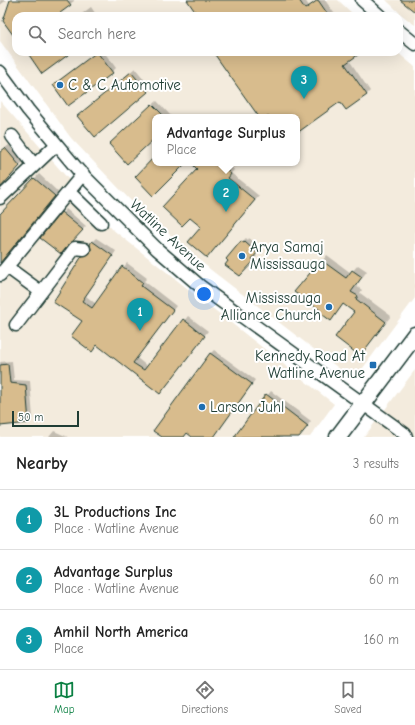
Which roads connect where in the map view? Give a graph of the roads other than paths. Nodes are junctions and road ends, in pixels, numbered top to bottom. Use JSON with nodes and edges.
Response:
{"nodes":[{"id":1,"x":362,"y":0,"type":"edge"},
{"id":2,"x":376,"y":12,"type":"edge"},
{"id":3,"x":403,"y":34,"type":"edge"},
{"id":4,"x":415,"y":44,"type":"edge"},
{"id":5,"x":0,"y":72,"type":"edge"},
{"id":6,"x":12,"y":136,"type":"dead end"},
{"id":7,"x":56,"y":144,"type":"junction"},
{"id":8,"x":34,"y":165,"type":"junction"},
{"id":9,"x":83,"y":174,"type":"junction"},
{"id":10,"x":69,"y":192,"type":"junction"},
{"id":11,"x":0,"y":198,"type":"edge"},
{"id":12,"x":101,"y":223,"type":"dead end"},
{"id":13,"x":84,"y":249,"type":"dead end"},
{"id":14,"x":3,"y":271,"type":"edge"},
{"id":15,"x":41,"y":292,"type":"junction"},
{"id":16,"x":16,"y":325,"type":"dead end"},
{"id":17,"x":415,"y":335,"type":"edge"},
{"id":18,"x":363,"y":404,"type":"junction"},
{"id":19,"x":338,"y":437,"type":"edge"},
{"id":20,"x":406,"y":437,"type":"edge"}],
"edges":[{"from":1,"to":2,"type":"street"},
{"from":3,"to":4,"type":"street"},
{"from":5,"to":7,"type":"street","name":"Watline Avenue"},
{"from":6,"to":8,"type":"street"},
{"from":7,"to":8,"type":"street"},
{"from":7,"to":9,"type":"street","name":"Watline Avenue"},
{"from":8,"to":11,"type":"street"},
{"from":9,"to":10,"type":"street"},
{"from":9,"to":18,"type":"street","name":"Watline Avenue"},
{"from":10,"to":12,"type":"street"},
{"from":10,"to":14,"type":"street"},
{"from":13,"to":15,"type":"street"},
{"from":14,"to":15,"type":"street"},
{"from":15,"to":16,"type":"street"},
{"from":17,"to":18,"type":"main road"},
{"from":18,"to":19,"type":"main road"},
{"from":18,"to":20,"type":"street","name":"Watline Avenue"}]}
